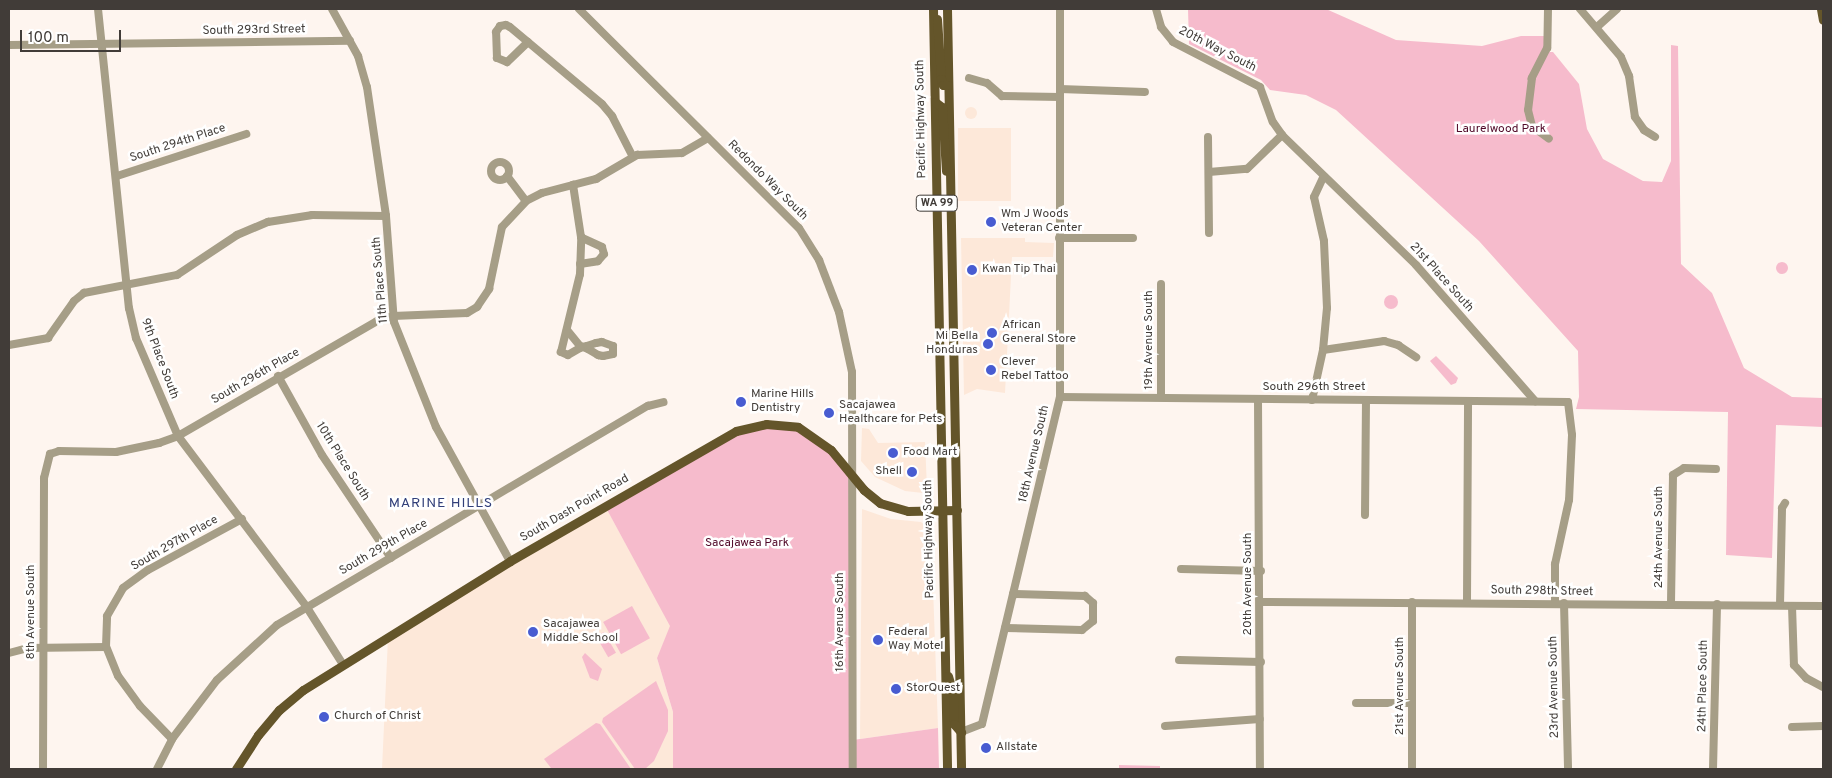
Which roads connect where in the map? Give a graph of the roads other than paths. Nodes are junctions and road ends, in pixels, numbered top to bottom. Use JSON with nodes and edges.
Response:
{"nodes":[{"id":1,"x":98,"y":9,"type":"edge"},
{"id":2,"x":332,"y":9,"type":"edge"},
{"id":3,"x":580,"y":9,"type":"edge"},
{"id":4,"x":934,"y":9,"type":"edge"},
{"id":5,"x":947,"y":9,"type":"edge"},
{"id":6,"x":1060,"y":9,"type":"edge"},
{"id":7,"x":1548,"y":9,"type":"edge"},
{"id":8,"x":1580,"y":9,"type":"edge"},
{"id":9,"x":1617,"y":9,"type":"edge"},
{"id":10,"x":1821,"y":9,"type":"edge"},
{"id":11,"x":1156,"y":10,"type":"edge"},
{"id":12,"x":1823,"y":20,"type":"edge"},
{"id":13,"x":1597,"y":27,"type":"junction"},
{"id":14,"x":350,"y":41,"type":"junction"},
{"id":15,"x":528,"y":42,"type":"junction"},
{"id":16,"x":9,"y":45,"type":"edge"},
{"id":17,"x":101,"y":45,"type":"junction"},
{"id":18,"x":969,"y":78,"type":"dead end"},
{"id":19,"x":948,"y":85,"type":"junction"},
{"id":20,"x":1145,"y":92,"type":"dead end"},
{"id":21,"x":1060,"y":93,"type":"junction"},
{"id":22,"x":935,"y":102,"type":"junction"},
{"id":23,"x":246,"y":134,"type":"dead end"},
{"id":24,"x":1282,"y":135,"type":"junction"},
{"id":25,"x":1208,"y":137,"type":"dead end"},
{"id":26,"x":1656,"y":137,"type":"dead end"},
{"id":27,"x":708,"y":138,"type":"junction"},
{"id":28,"x":1549,"y":139,"type":"dead end"},
{"id":29,"x":634,"y":157,"type":"junction"},
{"id":30,"x":1209,"y":172,"type":"junction"},
{"id":31,"x":117,"y":176,"type":"junction"},
{"id":32,"x":507,"y":176,"type":"dead end"},
{"id":33,"x":1324,"y":176,"type":"junction"},
{"id":34,"x":573,"y":185,"type":"junction"},
{"id":35,"x":951,"y":199,"type":"junction"},
{"id":36,"x":526,"y":201,"type":"junction"},
{"id":37,"x":386,"y":216,"type":"junction"},
{"id":38,"x":1209,"y":233,"type":"dead end"},
{"id":39,"x":581,"y":236,"type":"junction"},
{"id":40,"x":1059,"y":238,"type":"junction"},
{"id":41,"x":1133,"y":238,"type":"dead end"},
{"id":42,"x":580,"y":264,"type":"junction"},
{"id":43,"x":1161,"y":284,"type":"dead end"},
{"id":44,"x":127,"y":285,"type":"junction"},
{"id":45,"x":393,"y":316,"type":"junction"},
{"id":46,"x":568,"y":330,"type":"junction"},
{"id":47,"x":9,"y":345,"type":"edge"},
{"id":48,"x":1323,"y":350,"type":"junction"},
{"id":49,"x":1416,"y":357,"type":"dead end"},
{"id":50,"x":278,"y":376,"type":"junction"},
{"id":51,"x":1060,"y":397,"type":"junction"},
{"id":52,"x":1161,"y":397,"type":"junction"},
{"id":53,"x":1258,"y":399,"type":"junction"},
{"id":54,"x":1312,"y":400,"type":"junction"},
{"id":55,"x":1366,"y":400,"type":"junction"},
{"id":56,"x":1468,"y":401,"type":"junction"},
{"id":57,"x":1535,"y":401,"type":"junction"},
{"id":58,"x":664,"y":402,"type":"dead end"},
{"id":59,"x":178,"y":436,"type":"junction"},
{"id":60,"x":48,"y":456,"type":"joint"},
{"id":61,"x":1716,"y":469,"type":"dead end"},
{"id":62,"x":853,"y":476,"type":"junction"},
{"id":63,"x":1785,"y":503,"type":"dead end"},
{"id":64,"x":478,"y":506,"type":"junction"},
{"id":65,"x":942,"y":510,"type":"junction"},
{"id":66,"x":956,"y":510,"type":"junction"},
{"id":67,"x":1365,"y":515,"type":"dead end"},
{"id":68,"x":242,"y":519,"type":"junction"},
{"id":69,"x":390,"y":558,"type":"junction"},
{"id":70,"x":510,"y":561,"type":"junction"},
{"id":71,"x":1181,"y":569,"type":"dead end"},
{"id":72,"x":1261,"y":571,"type":"junction"},
{"id":73,"x":1013,"y":594,"type":"junction"},
{"id":74,"x":1261,"y":602,"type":"junction"},
{"id":75,"x":1412,"y":602,"type":"junction"},
{"id":76,"x":1466,"y":602,"type":"junction"},
{"id":77,"x":1555,"y":603,"type":"junction"},
{"id":78,"x":1564,"y":603,"type":"junction"},
{"id":79,"x":1671,"y":603,"type":"junction"},
{"id":80,"x":1717,"y":604,"type":"junction"},
{"id":81,"x":1780,"y":605,"type":"junction"},
{"id":82,"x":306,"y":606,"type":"junction"},
{"id":83,"x":1792,"y":606,"type":"junction"},
{"id":84,"x":1823,"y":606,"type":"edge"},
{"id":85,"x":1005,"y":628,"type":"junction"},
{"id":86,"x":106,"y":647,"type":"junction"},
{"id":87,"x":43,"y":648,"type":"junction"},
{"id":88,"x":9,"y":653,"type":"edge"},
{"id":89,"x":1179,"y":660,"type":"dead end"},
{"id":90,"x":1261,"y":662,"type":"junction"},
{"id":91,"x":342,"y":663,"type":"junction"},
{"id":92,"x":945,"y":671,"type":"junction"},
{"id":93,"x":1823,"y":687,"type":"edge"},
{"id":94,"x":1356,"y":703,"type":"dead end"},
{"id":95,"x":1411,"y":703,"type":"junction"},
{"id":96,"x":1260,"y":719,"type":"junction"},
{"id":97,"x":1165,"y":726,"type":"dead end"},
{"id":98,"x":1823,"y":726,"type":"edge"},
{"id":99,"x":1792,"y":727,"type":"dead end"},
{"id":100,"x":961,"y":732,"type":"junction"},
{"id":101,"x":172,"y":739,"type":"junction"},
{"id":102,"x":43,"y":769,"type":"edge"},
{"id":103,"x":157,"y":769,"type":"edge"},
{"id":104,"x":236,"y":769,"type":"edge"},
{"id":105,"x":853,"y":769,"type":"edge"},
{"id":106,"x":947,"y":769,"type":"edge"},
{"id":107,"x":961,"y":769,"type":"edge"},
{"id":108,"x":1260,"y":769,"type":"edge"},
{"id":109,"x":1412,"y":769,"type":"edge"},
{"id":110,"x":1568,"y":769,"type":"edge"},
{"id":111,"x":1713,"y":769,"type":"edge"}],
"edges":[{"from":1,"to":17,"type":"street","name":"9th Place South"},
{"from":2,"to":14,"type":"street","name":"11th Place South"},
{"from":3,"to":27,"type":"street","name":"Redondo Way South"},
{"from":4,"to":19,"type":"main road"},
{"from":4,"to":22,"type":"main road","name":"Pacific Highway South","number":"WA 99"},
{"from":5,"to":19,"type":"main road","number":"WA 99"},
{"from":6,"to":21,"type":"street","name":"18th Avenue South"},
{"from":7,"to":28,"type":"street"},
{"from":8,"to":13,"type":"street"},
{"from":9,"to":13,"type":"street"},
{"from":10,"to":12,"type":"main road"},
{"from":11,"to":24,"type":"street","name":"20th Way South"},
{"from":13,"to":26,"type":"street"},
{"from":14,"to":17,"type":"street","name":"South 293rd Street"},
{"from":14,"to":37,"type":"street","name":"11th Place South"},
{"from":15,"to":15,"type":"street"},
{"from":15,"to":29,"type":"street"},
{"from":16,"to":17,"type":"street","name":"South 293rd Street"},
{"from":17,"to":31,"type":"street","name":"9th Place South"},
{"from":18,"to":21,"type":"street"},
{"from":19,"to":35,"type":"main road","number":"WA 99"},
{"from":20,"to":21,"type":"street"},
{"from":21,"to":40,"type":"street","name":"18th Avenue South"},
{"from":22,"to":35,"type":"main road"},
{"from":22,"to":65,"type":"main road","name":"Pacific Highway South","number":"WA 99"},
{"from":23,"to":31,"type":"street","name":"South 294th Place"},
{"from":24,"to":30,"type":"street"},
{"from":24,"to":33,"type":"street","name":"20th Way South"},
{"from":25,"to":30,"type":"street"},
{"from":27,"to":29,"type":"street"},
{"from":27,"to":62,"type":"street","name":"Redondo Way South"},
{"from":29,"to":34,"type":"street"},
{"from":30,"to":38,"type":"street"},
{"from":31,"to":44,"type":"street","name":"9th Place South"},
{"from":32,"to":36,"type":"street"},
{"from":33,"to":48,"type":"street"},
{"from":33,"to":57,"type":"street","name":"21st Place South"},
{"from":34,"to":36,"type":"street"},
{"from":34,"to":39,"type":"street"},
{"from":35,"to":66,"type":"main road","number":"WA 99"},
{"from":36,"to":45,"type":"street","name":"South 296th Place"},
{"from":37,"to":44,"type":"street"},
{"from":37,"to":45,"type":"street","name":"11th Place South"},
{"from":39,"to":42,"type":"street"},
{"from":39,"to":42,"type":"street"},
{"from":40,"to":41,"type":"street"},
{"from":40,"to":51,"type":"street","name":"18th Avenue South"},
{"from":42,"to":46,"type":"street"},
{"from":43,"to":52,"type":"street","name":"19th Avenue South"},
{"from":44,"to":47,"type":"street"},
{"from":44,"to":59,"type":"street","name":"9th Place South"},
{"from":45,"to":50,"type":"street","name":"South 296th Place"},
{"from":45,"to":64,"type":"street","name":"11th Place South"},
{"from":46,"to":46,"type":"street"},
{"from":48,"to":49,"type":"street"},
{"from":48,"to":54,"type":"street"},
{"from":50,"to":59,"type":"street","name":"South 296th Place"},
{"from":50,"to":69,"type":"street","name":"10th Place South"},
{"from":51,"to":52,"type":"street","name":"South 296th Street"},
{"from":51,"to":73,"type":"street","name":"18th Avenue South"},
{"from":52,"to":53,"type":"street","name":"South 296th Street"},
{"from":53,"to":54,"type":"street","name":"South 296th Street"},
{"from":53,"to":72,"type":"street","name":"20th Avenue South"},
{"from":54,"to":55,"type":"street","name":"South 296th Street"},
{"from":55,"to":56,"type":"street","name":"South 296th Street"},
{"from":55,"to":67,"type":"street"},
{"from":56,"to":57,"type":"street","name":"South 296th Street"},
{"from":56,"to":76,"type":"street"},
{"from":57,"to":77,"type":"street","name":"South 296th Street"},
{"from":58,"to":64,"type":"street","name":"South 299th Place"},
{"from":59,"to":60,"type":"street","name":"South 296th Place"},
{"from":59,"to":68,"type":"street","name":"9th Place South"},
{"from":60,"to":87,"type":"street","name":"8th Avenue South"},
{"from":61,"to":79,"type":"street","name":"24th Avenue South"},
{"from":62,"to":65,"type":"main road","name":"South Dash Point Road"},
{"from":62,"to":70,"type":"main road","name":"South Dash Point Road"},
{"from":62,"to":105,"type":"street","name":"16th Avenue South"},
{"from":63,"to":81,"type":"street"},
{"from":64,"to":69,"type":"street","name":"South 299th Place"},
{"from":64,"to":70,"type":"street","name":"11th Place South"},
{"from":65,"to":66,"type":"main road","name":"South Dash Point Road"},
{"from":65,"to":92,"type":"main road","name":"Pacific Highway South","number":"WA 99"},
{"from":66,"to":100,"type":"main road","number":"WA 99"},
{"from":68,"to":82,"type":"street","name":"9th Place South"},
{"from":68,"to":86,"type":"street","name":"South 297th Place"},
{"from":69,"to":82,"type":"street","name":"South 299th Place"},
{"from":70,"to":91,"type":"main road","name":"South Dash Point Road"},
{"from":71,"to":72,"type":"street"},
{"from":72,"to":74,"type":"street","name":"20th Avenue South"},
{"from":73,"to":85,"type":"street","name":"18th Avenue South"},
{"from":73,"to":85,"type":"street"},
{"from":74,"to":75,"type":"street","name":"South 298th Street"},
{"from":74,"to":90,"type":"street","name":"20th Avenue South"},
{"from":75,"to":76,"type":"street","name":"South 298th Street"},
{"from":75,"to":95,"type":"street","name":"21st Avenue South"},
{"from":76,"to":77,"type":"street","name":"South 298th Street"},
{"from":77,"to":78,"type":"street","name":"South 298th Street"},
{"from":78,"to":79,"type":"street","name":"South 298th Street"},
{"from":78,"to":110,"type":"street","name":"23rd Avenue South"},
{"from":79,"to":80,"type":"street","name":"South 298th Street"},
{"from":80,"to":81,"type":"street","name":"South 298th Street"},
{"from":80,"to":111,"type":"street","name":"24th Place South"},
{"from":81,"to":83,"type":"street","name":"South 298th Street"},
{"from":82,"to":91,"type":"street","name":"9th Place South"},
{"from":82,"to":101,"type":"street","name":"South 299th Place"},
{"from":83,"to":84,"type":"street","name":"South 298th Street"},
{"from":83,"to":93,"type":"street"},
{"from":85,"to":100,"type":"street","name":"18th Avenue South"},
{"from":86,"to":87,"type":"street"},
{"from":86,"to":101,"type":"street"},
{"from":87,"to":88,"type":"street"},
{"from":87,"to":102,"type":"street","name":"8th Avenue South"},
{"from":89,"to":90,"type":"street"},
{"from":90,"to":96,"type":"street","name":"20th Avenue South"},
{"from":91,"to":104,"type":"main road","name":"South Dash Point Road"},
{"from":92,"to":100,"type":"main road"},
{"from":92,"to":106,"type":"main road","name":"Pacific Highway South","number":"WA 99"},
{"from":94,"to":95,"type":"street"},
{"from":95,"to":109,"type":"street","name":"21st Avenue South"},
{"from":96,"to":97,"type":"street"},
{"from":96,"to":108,"type":"street","name":"20th Avenue South"},
{"from":98,"to":99,"type":"street"},
{"from":100,"to":107,"type":"main road","number":"WA 99"},
{"from":101,"to":103,"type":"street","name":"South 299th Place"}]}
